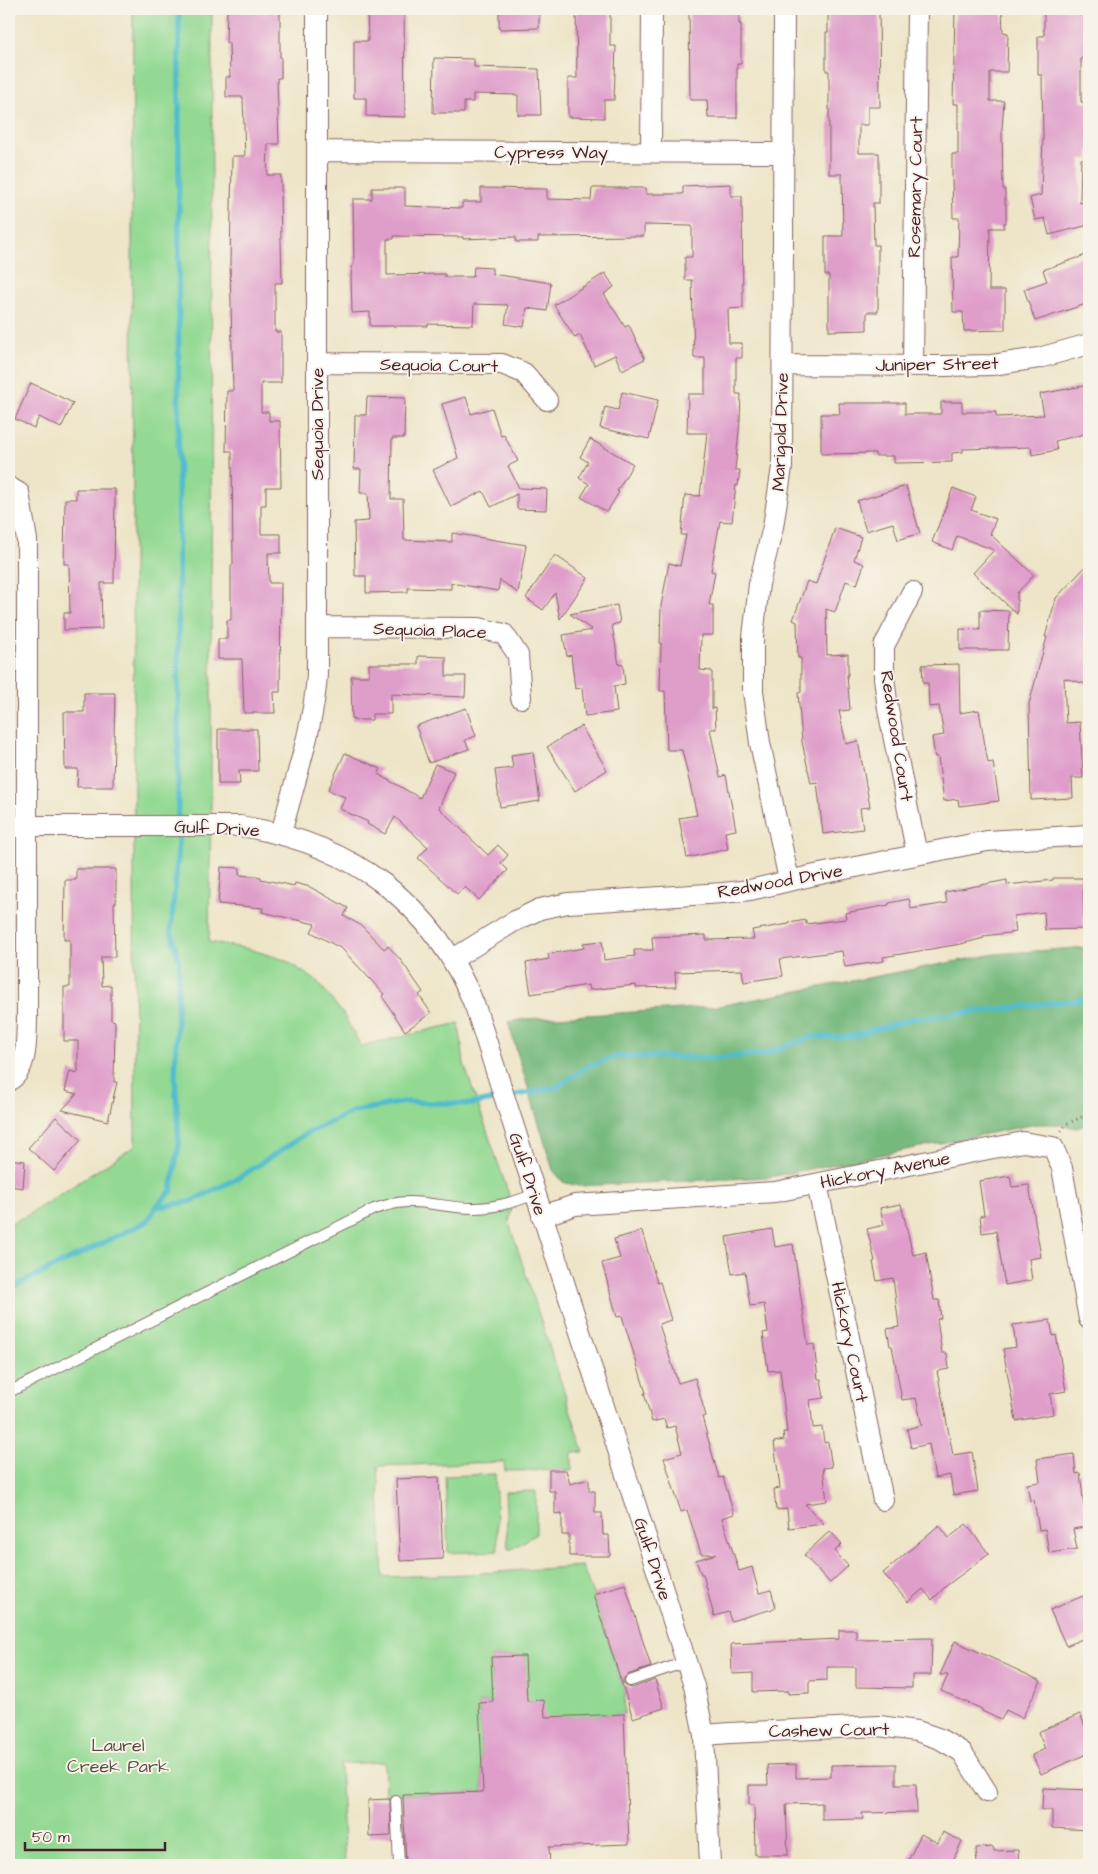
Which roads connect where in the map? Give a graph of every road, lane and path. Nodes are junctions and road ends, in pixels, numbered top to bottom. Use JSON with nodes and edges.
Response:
{"nodes":[{"id":1,"x":317,"y":9,"type":"edge"},
{"id":2,"x":652,"y":9,"type":"edge"},
{"id":3,"x":784,"y":9,"type":"edge"},
{"id":4,"x":917,"y":9,"type":"edge"},
{"id":5,"x":318,"y":151,"type":"junction"},
{"id":6,"x":652,"y":152,"type":"junction"},
{"id":7,"x":784,"y":153,"type":"junction"},
{"id":8,"x":1089,"y":344,"type":"edge"},
{"id":9,"x":317,"y":363,"type":"junction"},
{"id":10,"x":783,"y":365,"type":"junction"},
{"id":11,"x":913,"y":366,"type":"junction"},
{"id":12,"x":547,"y":400,"type":"dead end"},
{"id":13,"x":9,"y":487,"type":"edge"},
{"id":14,"x":912,"y":592,"type":"dead end"},
{"id":15,"x":317,"y":627,"type":"junction"},
{"id":16,"x":521,"y":698,"type":"dead end"},
{"id":17,"x":18,"y":826,"type":"edge"},
{"id":18,"x":281,"y":834,"type":"junction"},
{"id":19,"x":1089,"y":835,"type":"edge"},
{"id":20,"x":917,"y":855,"type":"junction"},
{"id":21,"x":789,"y":880,"type":"junction"},
{"id":22,"x":453,"y":959,"type":"junction"},
{"id":23,"x":9,"y":1081,"type":"edge"},
{"id":24,"x":1089,"y":1114,"type":"edge"},
{"id":25,"x":1053,"y":1147,"type":"junction"},
{"id":26,"x":817,"y":1184,"type":"junction"},
{"id":27,"x":535,"y":1194,"type":"junction"},
{"id":28,"x":542,"y":1216,"type":"junction"},
{"id":29,"x":1089,"y":1319,"type":"edge"},
{"id":30,"x":9,"y":1392,"type":"edge"},
{"id":31,"x":883,"y":1500,"type":"dead end"},
{"id":32,"x":686,"y":1662,"type":"junction"},
{"id":33,"x":630,"y":1681,"type":"dead end"},
{"id":34,"x":704,"y":1735,"type":"junction"},
{"id":35,"x":987,"y":1792,"type":"dead end"},
{"id":36,"x":396,"y":1801,"type":"dead end"},
{"id":37,"x":399,"y":1865,"type":"edge"},
{"id":38,"x":710,"y":1865,"type":"edge"}],
"edges":[{"from":1,"to":5,"type":"street","name":"Sequoia Drive"},
{"from":2,"to":6,"type":"street"},
{"from":3,"to":7,"type":"street","name":"Marigold Drive"},
{"from":4,"to":11,"type":"street","name":"Rosemary Court"},
{"from":5,"to":6,"type":"street","name":"Cypress Way"},
{"from":5,"to":9,"type":"street","name":"Sequoia Drive"},
{"from":6,"to":7,"type":"street","name":"Cypress Way"},
{"from":7,"to":10,"type":"street","name":"Marigold Drive"},
{"from":8,"to":11,"type":"street","name":"Juniper Street"},
{"from":9,"to":12,"type":"street","name":"Sequoia Court"},
{"from":9,"to":15,"type":"street","name":"Sequoia Drive"},
{"from":10,"to":11,"type":"street","name":"Juniper Street"},
{"from":10,"to":21,"type":"street","name":"Marigold Drive"},
{"from":13,"to":17,"type":"street"},
{"from":14,"to":20,"type":"street","name":"Redwood Court"},
{"from":15,"to":16,"type":"street","name":"Sequoia Place"},
{"from":15,"to":18,"type":"street","name":"Sequoia Drive"},
{"from":17,"to":18,"type":"street","name":"Gulf Drive"},
{"from":17,"to":23,"type":"street"},
{"from":18,"to":22,"type":"street","name":"Gulf Drive"},
{"from":19,"to":20,"type":"street","name":"Redwood Drive"},
{"from":20,"to":21,"type":"street","name":"Redwood Drive"},
{"from":21,"to":22,"type":"street","name":"Redwood Drive"},
{"from":22,"to":27,"type":"street","name":"Gulf Drive"},
{"from":24,"to":25,"type":"path"},
{"from":25,"to":26,"type":"street","name":"Hickory Avenue"},
{"from":25,"to":29,"type":"street"},
{"from":26,"to":28,"type":"street","name":"Hickory Avenue"},
{"from":26,"to":31,"type":"street","name":"Hickory Court"},
{"from":27,"to":28,"type":"street","name":"Gulf Drive"},
{"from":27,"to":30,"type":"lane"},
{"from":28,"to":32,"type":"street","name":"Gulf Drive"},
{"from":32,"to":33,"type":"lane"},
{"from":32,"to":34,"type":"street","name":"Gulf Drive"},
{"from":34,"to":35,"type":"street","name":"Cashew Court"},
{"from":34,"to":38,"type":"street","name":"Gulf Drive"},
{"from":36,"to":37,"type":"lane"}]}
